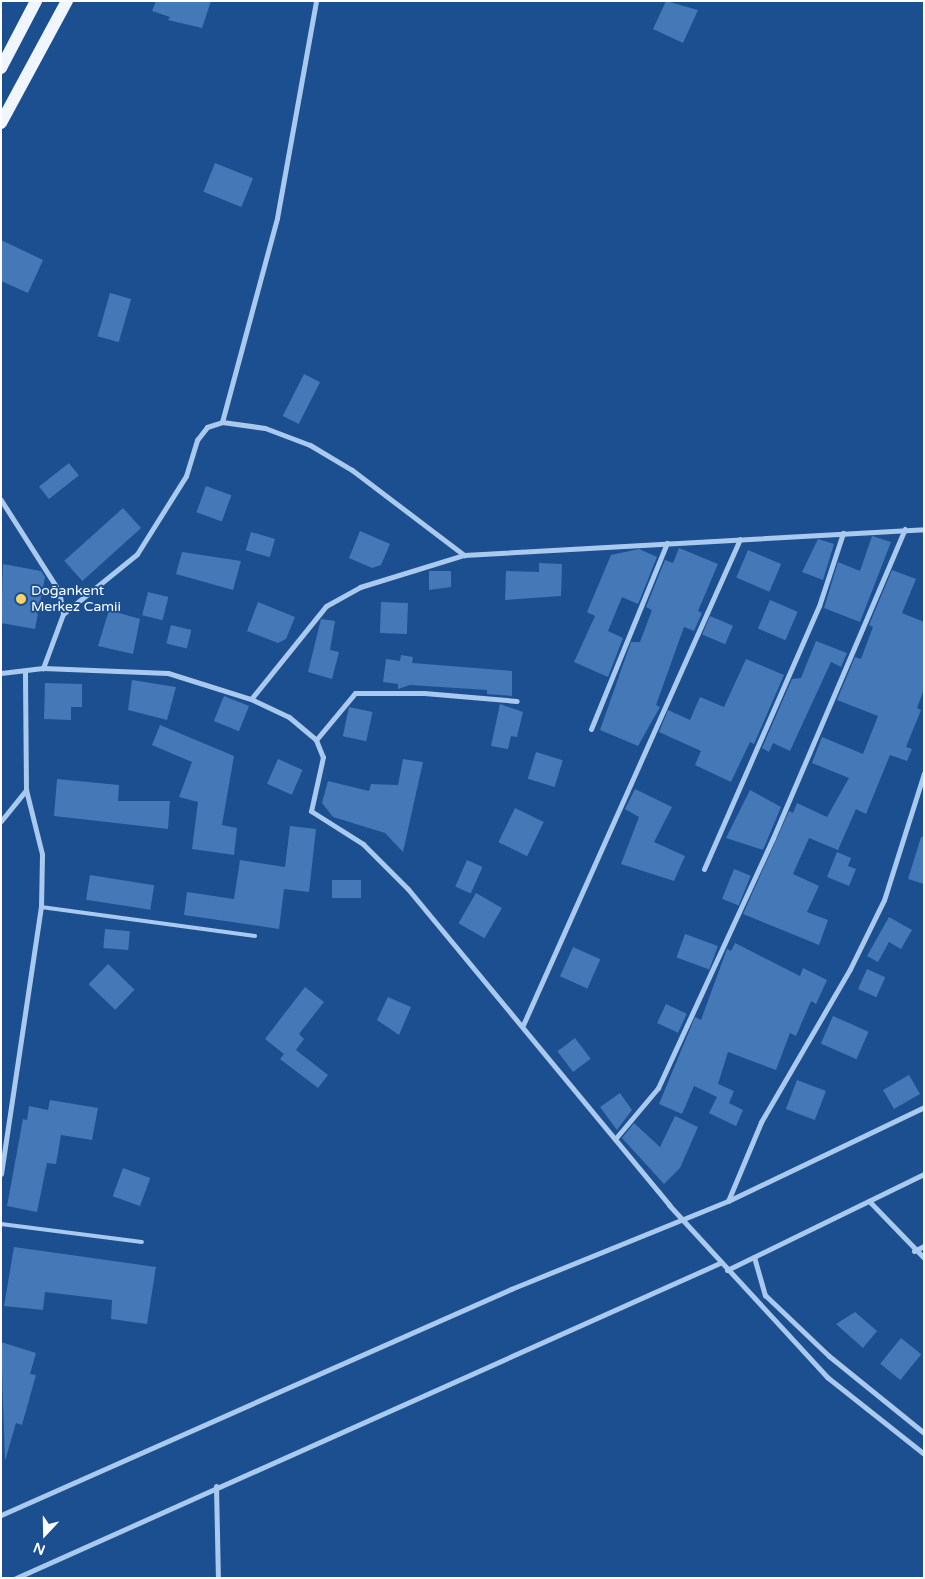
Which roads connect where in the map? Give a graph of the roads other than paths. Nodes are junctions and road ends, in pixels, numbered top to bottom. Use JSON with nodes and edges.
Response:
{"nodes":[{"id":1,"x":36,"y":1,"type":"edge"},
{"id":2,"x":66,"y":1,"type":"edge"},
{"id":3,"x":316,"y":1,"type":"edge"},
{"id":4,"x":1,"y":68,"type":"edge"},
{"id":5,"x":1,"y":123,"type":"edge"},
{"id":6,"x":222,"y":422,"type":"junction"},
{"id":7,"x":1,"y":500,"type":"edge"},
{"id":8,"x":924,"y":529,"type":"edge"},
{"id":9,"x":905,"y":530,"type":"junction"},
{"id":10,"x":843,"y":533,"type":"junction"},
{"id":11,"x":740,"y":538,"type":"junction"},
{"id":12,"x":667,"y":543,"type":"junction"},
{"id":13,"x":464,"y":555,"type":"junction"},
{"id":14,"x":64,"y":614,"type":"junction"},
{"id":15,"x":43,"y":668,"type":"junction"},
{"id":16,"x":25,"y":671,"type":"junction"},
{"id":17,"x":1,"y":674,"type":"edge"},
{"id":18,"x":251,"y":699,"type":"junction"},
{"id":19,"x":517,"y":701,"type":"dead end"},
{"id":20,"x":591,"y":729,"type":"dead end"},
{"id":21,"x":316,"y":740,"type":"junction"},
{"id":22,"x":924,"y":773,"type":"edge"},
{"id":23,"x":26,"y":790,"type":"junction"},
{"id":24,"x":1,"y":820,"type":"edge"},
{"id":25,"x":704,"y":869,"type":"dead end"},
{"id":26,"x":41,"y":907,"type":"junction"},
{"id":27,"x":255,"y":936,"type":"dead end"},
{"id":28,"x":522,"y":1025,"type":"junction"},
{"id":29,"x":924,"y":1107,"type":"edge"},
{"id":30,"x":615,"y":1138,"type":"junction"},
{"id":31,"x":1,"y":1174,"type":"edge"},
{"id":32,"x":924,"y":1174,"type":"edge"},
{"id":33,"x":728,"y":1201,"type":"junction"},
{"id":34,"x":869,"y":1201,"type":"junction"},
{"id":35,"x":681,"y":1219,"type":"junction"},
{"id":36,"x":1,"y":1224,"type":"edge"},
{"id":37,"x":142,"y":1242,"type":"dead end"},
{"id":38,"x":924,"y":1246,"type":"edge"},
{"id":39,"x":914,"y":1251,"type":"junction"},
{"id":40,"x":754,"y":1257,"type":"junction"},
{"id":41,"x":924,"y":1258,"type":"edge"},
{"id":42,"x":720,"y":1263,"type":"junction"},
{"id":43,"x":727,"y":1270,"type":"junction"},
{"id":44,"x":924,"y":1433,"type":"edge"},
{"id":45,"x":924,"y":1454,"type":"edge"},
{"id":46,"x":216,"y":1486,"type":"junction"},
{"id":47,"x":1,"y":1515,"type":"edge"},
{"id":48,"x":16,"y":1578,"type":"edge"},
{"id":49,"x":218,"y":1578,"type":"edge"}],
"edges":[{"from":1,"to":4,"type":"main road"},
{"from":2,"to":5,"type":"main road"},
{"from":3,"to":6,"type":"street"},
{"from":6,"to":13,"type":"street"},
{"from":6,"to":14,"type":"street"},
{"from":7,"to":14,"type":"street"},
{"from":8,"to":9,"type":"street"},
{"from":9,"to":10,"type":"street"},
{"from":9,"to":30,"type":"street"},
{"from":10,"to":11,"type":"street"},
{"from":10,"to":25,"type":"street"},
{"from":11,"to":12,"type":"street"},
{"from":11,"to":28,"type":"street"},
{"from":12,"to":13,"type":"street"},
{"from":12,"to":20,"type":"street"},
{"from":13,"to":18,"type":"street"},
{"from":14,"to":15,"type":"street"},
{"from":15,"to":16,"type":"street"},
{"from":15,"to":18,"type":"street"},
{"from":16,"to":17,"type":"street"},
{"from":16,"to":23,"type":"street"},
{"from":18,"to":21,"type":"street"},
{"from":19,"to":21,"type":"street"},
{"from":21,"to":28,"type":"street"},
{"from":22,"to":33,"type":"street"},
{"from":23,"to":24,"type":"street"},
{"from":23,"to":26,"type":"street"},
{"from":26,"to":27,"type":"lane"},
{"from":26,"to":31,"type":"street"},
{"from":28,"to":30,"type":"street"},
{"from":29,"to":33,"type":"street"},
{"from":30,"to":35,"type":"street"},
{"from":32,"to":34,"type":"street"},
{"from":33,"to":35,"type":"street"},
{"from":34,"to":39,"type":"street"},
{"from":34,"to":40,"type":"street"},
{"from":35,"to":42,"type":"street"},
{"from":35,"to":47,"type":"street"},
{"from":36,"to":37,"type":"lane"},
{"from":38,"to":39,"type":"street"},
{"from":39,"to":41,"type":"street"},
{"from":40,"to":43,"type":"street"},
{"from":40,"to":44,"type":"street"},
{"from":42,"to":43,"type":"street"},
{"from":42,"to":46,"type":"street"},
{"from":43,"to":45,"type":"street"},
{"from":46,"to":48,"type":"street"},
{"from":46,"to":49,"type":"street"}]}
